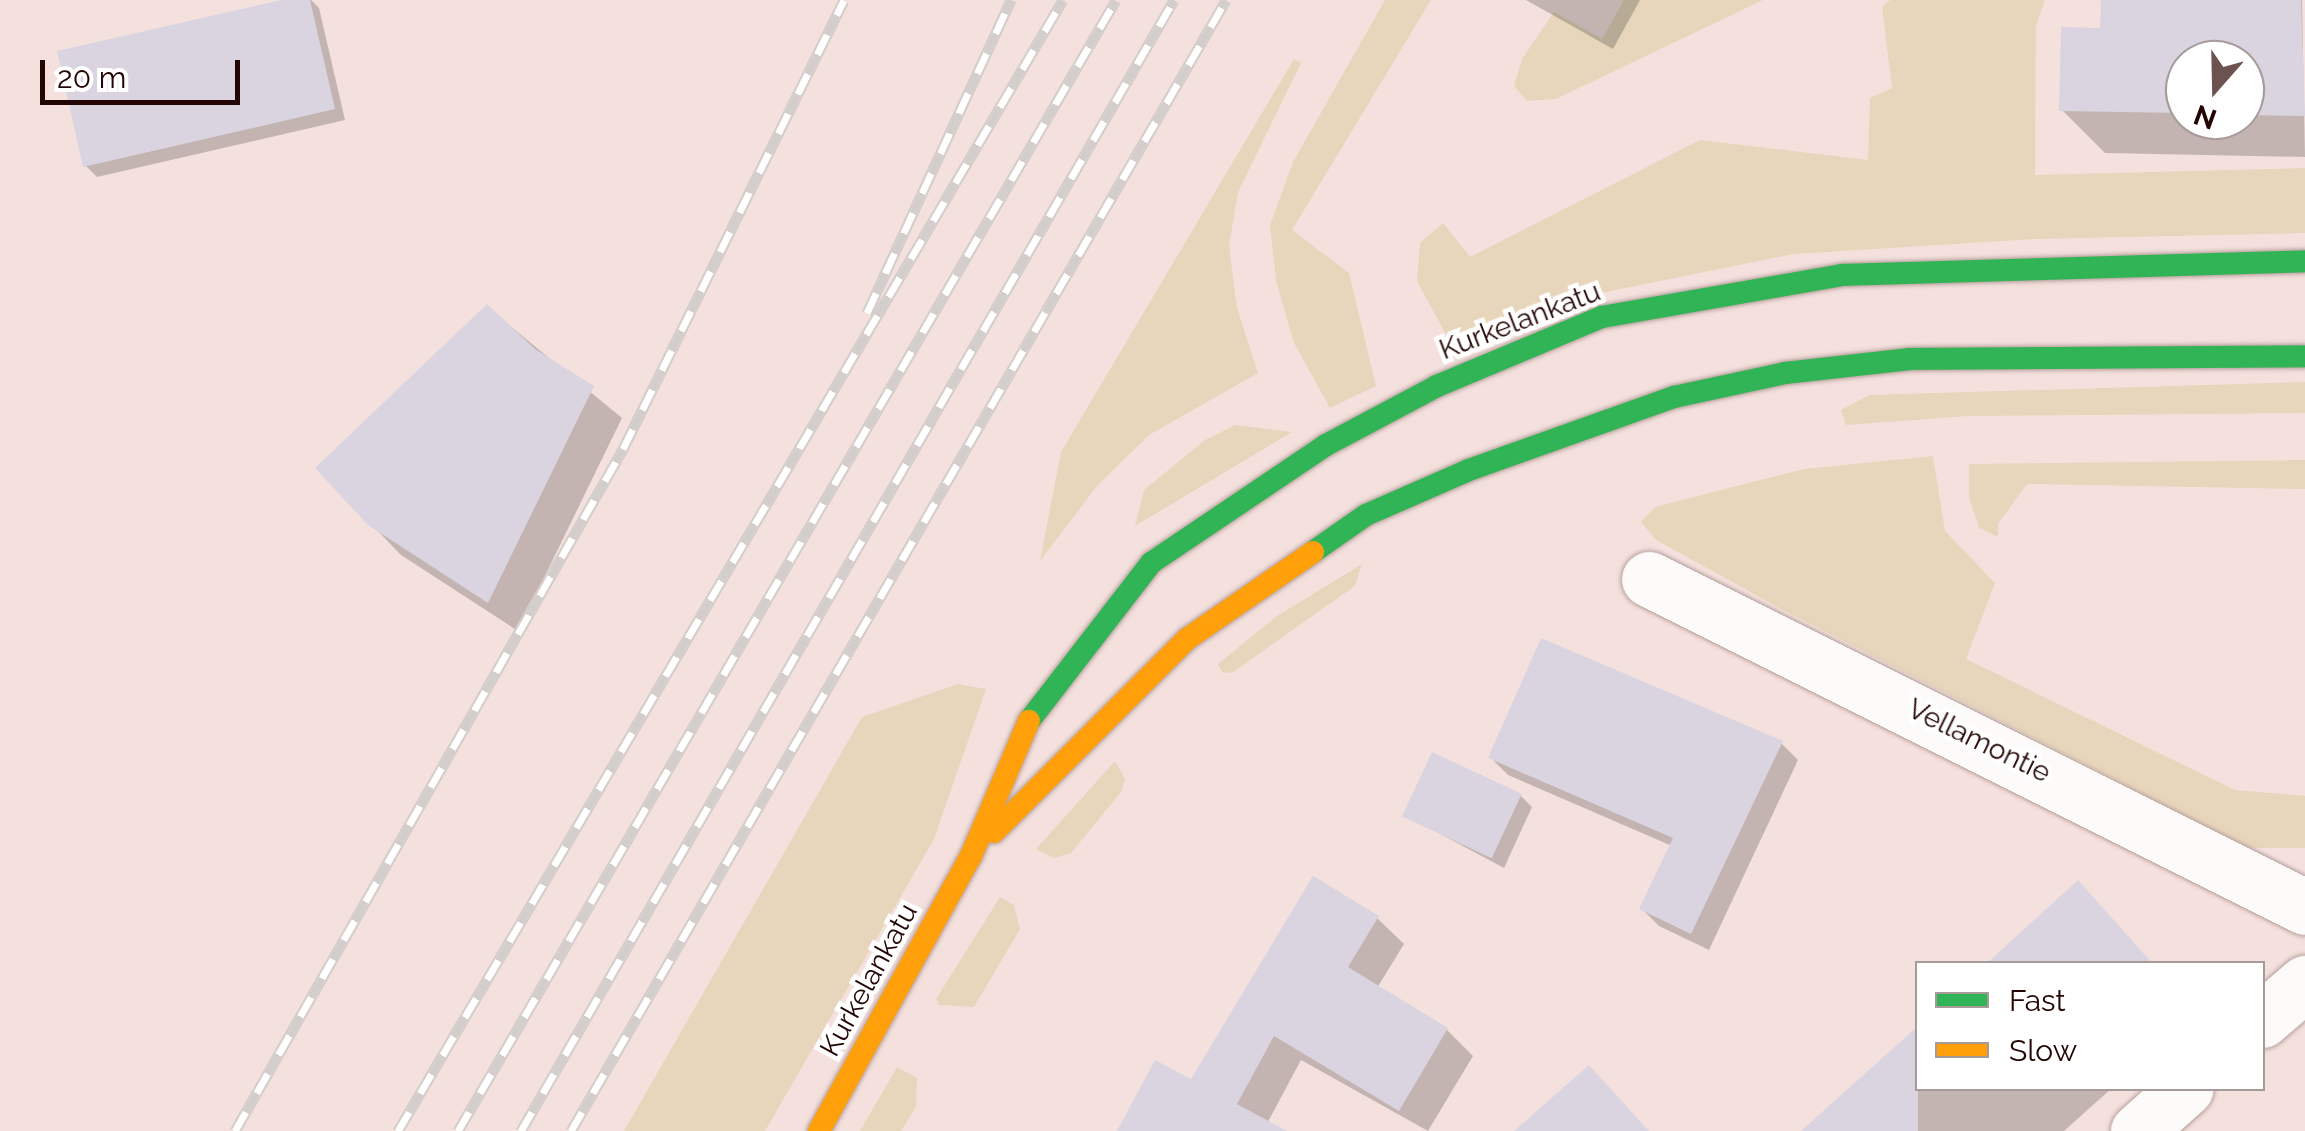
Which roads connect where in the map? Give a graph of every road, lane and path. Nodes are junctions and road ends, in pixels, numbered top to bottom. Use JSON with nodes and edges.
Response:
{"nodes":[{"id":1,"x":2305,"y":260,"type":"edge"},
{"id":2,"x":2305,"y":356,"type":"edge"},
{"id":3,"x":1649,"y":579,"type":"dead end"},
{"id":4,"x":971,"y":856,"type":"junction"},
{"id":5,"x":2305,"y":907,"type":"edge"},
{"id":6,"x":2305,"y":982,"type":"edge"},
{"id":7,"x":2265,"y":1017,"type":"edge"},
{"id":8,"x":2183,"y":1091,"type":"edge"},
{"id":9,"x":819,"y":1131,"type":"edge"},
{"id":10,"x":2138,"y":1131,"type":"edge"}],
"edges":[{"from":1,"to":4,"type":"street","name":"Kurkelankatu"},
{"from":2,"to":4,"type":"street","name":"Kurkelankatu"},
{"from":3,"to":5,"type":"street","name":"Vellamontie"},
{"from":4,"to":9,"type":"street","name":"Kurkelankatu"},
{"from":6,"to":7,"type":"street"},
{"from":8,"to":10,"type":"street"}]}
